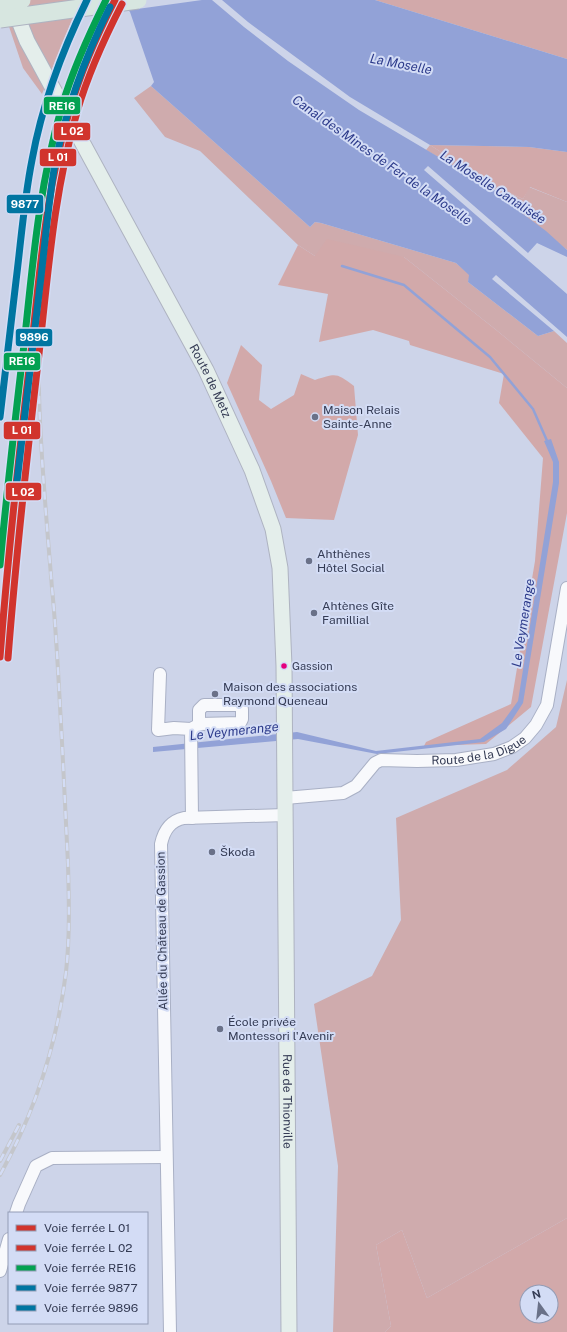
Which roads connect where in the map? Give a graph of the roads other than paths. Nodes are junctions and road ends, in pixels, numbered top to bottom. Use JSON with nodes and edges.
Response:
{"nodes":[{"id":1,"x":10,"y":0,"type":"edge"},
{"id":2,"x":22,"y":0,"type":"edge"},
{"id":3,"x":138,"y":0,"type":"edge"},
{"id":4,"x":0,"y":3,"type":"edge"},
{"id":5,"x":0,"y":19,"type":"edge"},
{"id":6,"x":567,"y":588,"type":"edge"},
{"id":7,"x":160,"y":674,"type":"dead end"},
{"id":8,"x":285,"y":798,"type":"junction"},
{"id":9,"x":285,"y":815,"type":"junction"},
{"id":10,"x":192,"y":818,"type":"junction"},
{"id":11,"x":166,"y":1157,"type":"junction"},
{"id":12,"x":16,"y":1212,"type":"edge"},
{"id":13,"x":8,"y":1243,"type":"edge"},
{"id":14,"x":0,"y":1271,"type":"edge"},
{"id":15,"x":170,"y":1332,"type":"edge"},
{"id":16,"x":289,"y":1332,"type":"edge"}],
"edges":[{"from":1,"to":8,"type":"main road","name":"Route de Metz"},
{"from":2,"to":4,"type":"highway","bridge":true},
{"from":3,"to":5,"type":"highway","bridge":true},
{"from":6,"to":8,"type":"street","name":"Route de la Digue"},
{"from":7,"to":10,"type":"street"},
{"from":8,"to":9,"type":"main road","name":"Rue de Thionville"},
{"from":9,"to":10,"type":"street","name":"Allée du Château de Gassion"},
{"from":9,"to":16,"type":"main road","name":"Rue de Thionville"},
{"from":10,"to":11,"type":"street","name":"Allée du Château de Gassion"},
{"from":11,"to":12,"type":"street"},
{"from":11,"to":15,"type":"street","name":"Allée du Château de Gassion"},
{"from":13,"to":14,"type":"street"}]}
